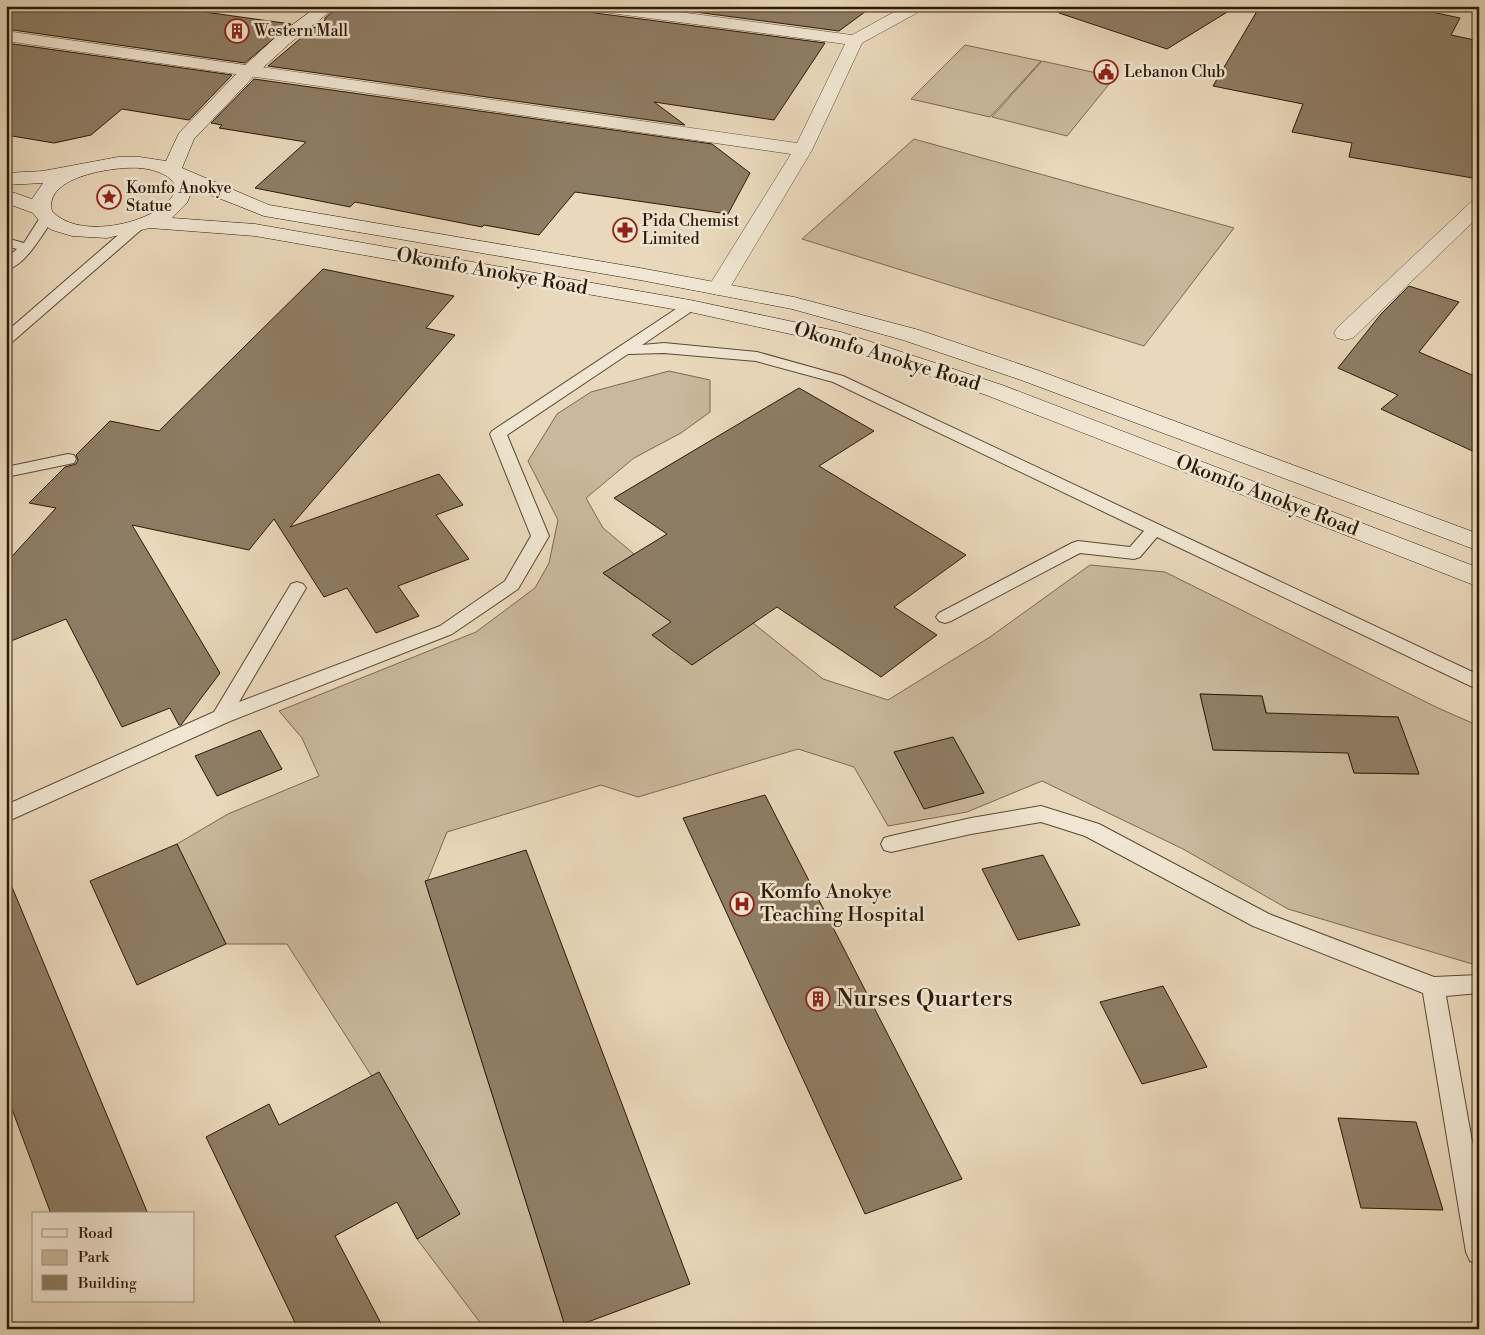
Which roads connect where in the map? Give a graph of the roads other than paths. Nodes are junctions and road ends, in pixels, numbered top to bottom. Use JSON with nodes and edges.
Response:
{"nodes":[{"id":1,"x":328,"y":6,"type":"edge"},
{"id":2,"x":596,"y":6,"type":"edge"},
{"id":3,"x":918,"y":6,"type":"edge"},
{"id":4,"x":615,"y":7,"type":"edge"},
{"id":5,"x":6,"y":36,"type":"edge"},
{"id":6,"x":855,"y":40,"type":"junction"},
{"id":7,"x":249,"y":71,"type":"junction"},
{"id":8,"x":186,"y":137,"type":"junction"},
{"id":9,"x":804,"y":150,"type":"junction"},
{"id":10,"x":112,"y":163,"type":"junction"},
{"id":11,"x":88,"y":168,"type":"junction"},
{"id":12,"x":175,"y":172,"type":"junction"},
{"id":13,"x":6,"y":179,"type":"edge"},
{"id":14,"x":6,"y":196,"type":"edge"},
{"id":15,"x":1479,"y":205,"type":"edge"},
{"id":16,"x":43,"y":214,"type":"junction"},
{"id":17,"x":143,"y":224,"type":"junction"},
{"id":18,"x":1469,"y":228,"type":"edge"},
{"id":19,"x":6,"y":242,"type":"edge"},
{"id":20,"x":27,"y":248,"type":"junction"},
{"id":21,"x":6,"y":266,"type":"edge"},
{"id":22,"x":718,"y":289,"type":"junction"},
{"id":23,"x":690,"y":306,"type":"junction"},
{"id":24,"x":1345,"y":332,"type":"dead end"},
{"id":25,"x":6,"y":340,"type":"edge"},
{"id":26,"x":624,"y":350,"type":"junction"},
{"id":27,"x":68,"y":459,"type":"dead end"},
{"id":28,"x":6,"y":472,"type":"edge"},
{"id":29,"x":1155,"y":529,"type":"junction"},
{"id":30,"x":1479,"y":543,"type":"edge"},
{"id":31,"x":1479,"y":578,"type":"edge"},
{"id":32,"x":297,"y":588,"type":"dead end"},
{"id":33,"x":945,"y":617,"type":"dead end"},
{"id":34,"x":1479,"y":683,"type":"edge"},
{"id":35,"x":221,"y":717,"type":"junction"},
{"id":36,"x":6,"y":814,"type":"edge"},
{"id":37,"x":890,"y":844,"type":"dead end"},
{"id":38,"x":1479,"y":984,"type":"edge"},
{"id":39,"x":1433,"y":987,"type":"junction"},
{"id":40,"x":1479,"y":1252,"type":"edge"}],
"edges":[{"from":1,"to":7,"type":"main road"},
{"from":2,"to":4,"type":"main road"},
{"from":3,"to":6,"type":"main road"},
{"from":4,"to":6,"type":"main road"},
{"from":5,"to":7,"type":"main road"},
{"from":6,"to":9,"type":"main road"},
{"from":7,"to":8,"type":"main road"},
{"from":7,"to":9,"type":"main road"},
{"from":8,"to":10,"type":"main road"},
{"from":8,"to":12,"type":"main road"},
{"from":9,"to":22,"type":"main road"},
{"from":10,"to":11,"type":"main road"},
{"from":10,"to":12,"type":"main road","name":"Okomfo Anokye Road"},
{"from":11,"to":13,"type":"main road"},
{"from":11,"to":16,"type":"main road"},
{"from":12,"to":17,"type":"main road"},
{"from":12,"to":22,"type":"main road","name":"Okomfo Anokye Road"},
{"from":14,"to":16,"type":"main road"},
{"from":15,"to":18,"type":"main road"},
{"from":16,"to":17,"type":"main road"},
{"from":16,"to":20,"type":"lane"},
{"from":17,"to":23,"type":"main road","name":"Okomfo Anokye Road"},
{"from":17,"to":25,"type":"lane"},
{"from":18,"to":24,"type":"main road"},
{"from":19,"to":20,"type":"lane"},
{"from":20,"to":21,"type":"lane"},
{"from":22,"to":30,"type":"main road","name":"Okomfo Anokye Road"},
{"from":23,"to":26,"type":"lane"},
{"from":23,"to":31,"type":"main road","name":"Okomfo Anokye Road"},
{"from":26,"to":29,"type":"lane"},
{"from":26,"to":35,"type":"lane"},
{"from":27,"to":28,"type":"lane"},
{"from":29,"to":33,"type":"lane"},
{"from":29,"to":34,"type":"lane"},
{"from":32,"to":35,"type":"lane"},
{"from":35,"to":36,"type":"lane"},
{"from":37,"to":39,"type":"lane"},
{"from":38,"to":39,"type":"lane"},
{"from":39,"to":40,"type":"lane"}]}
